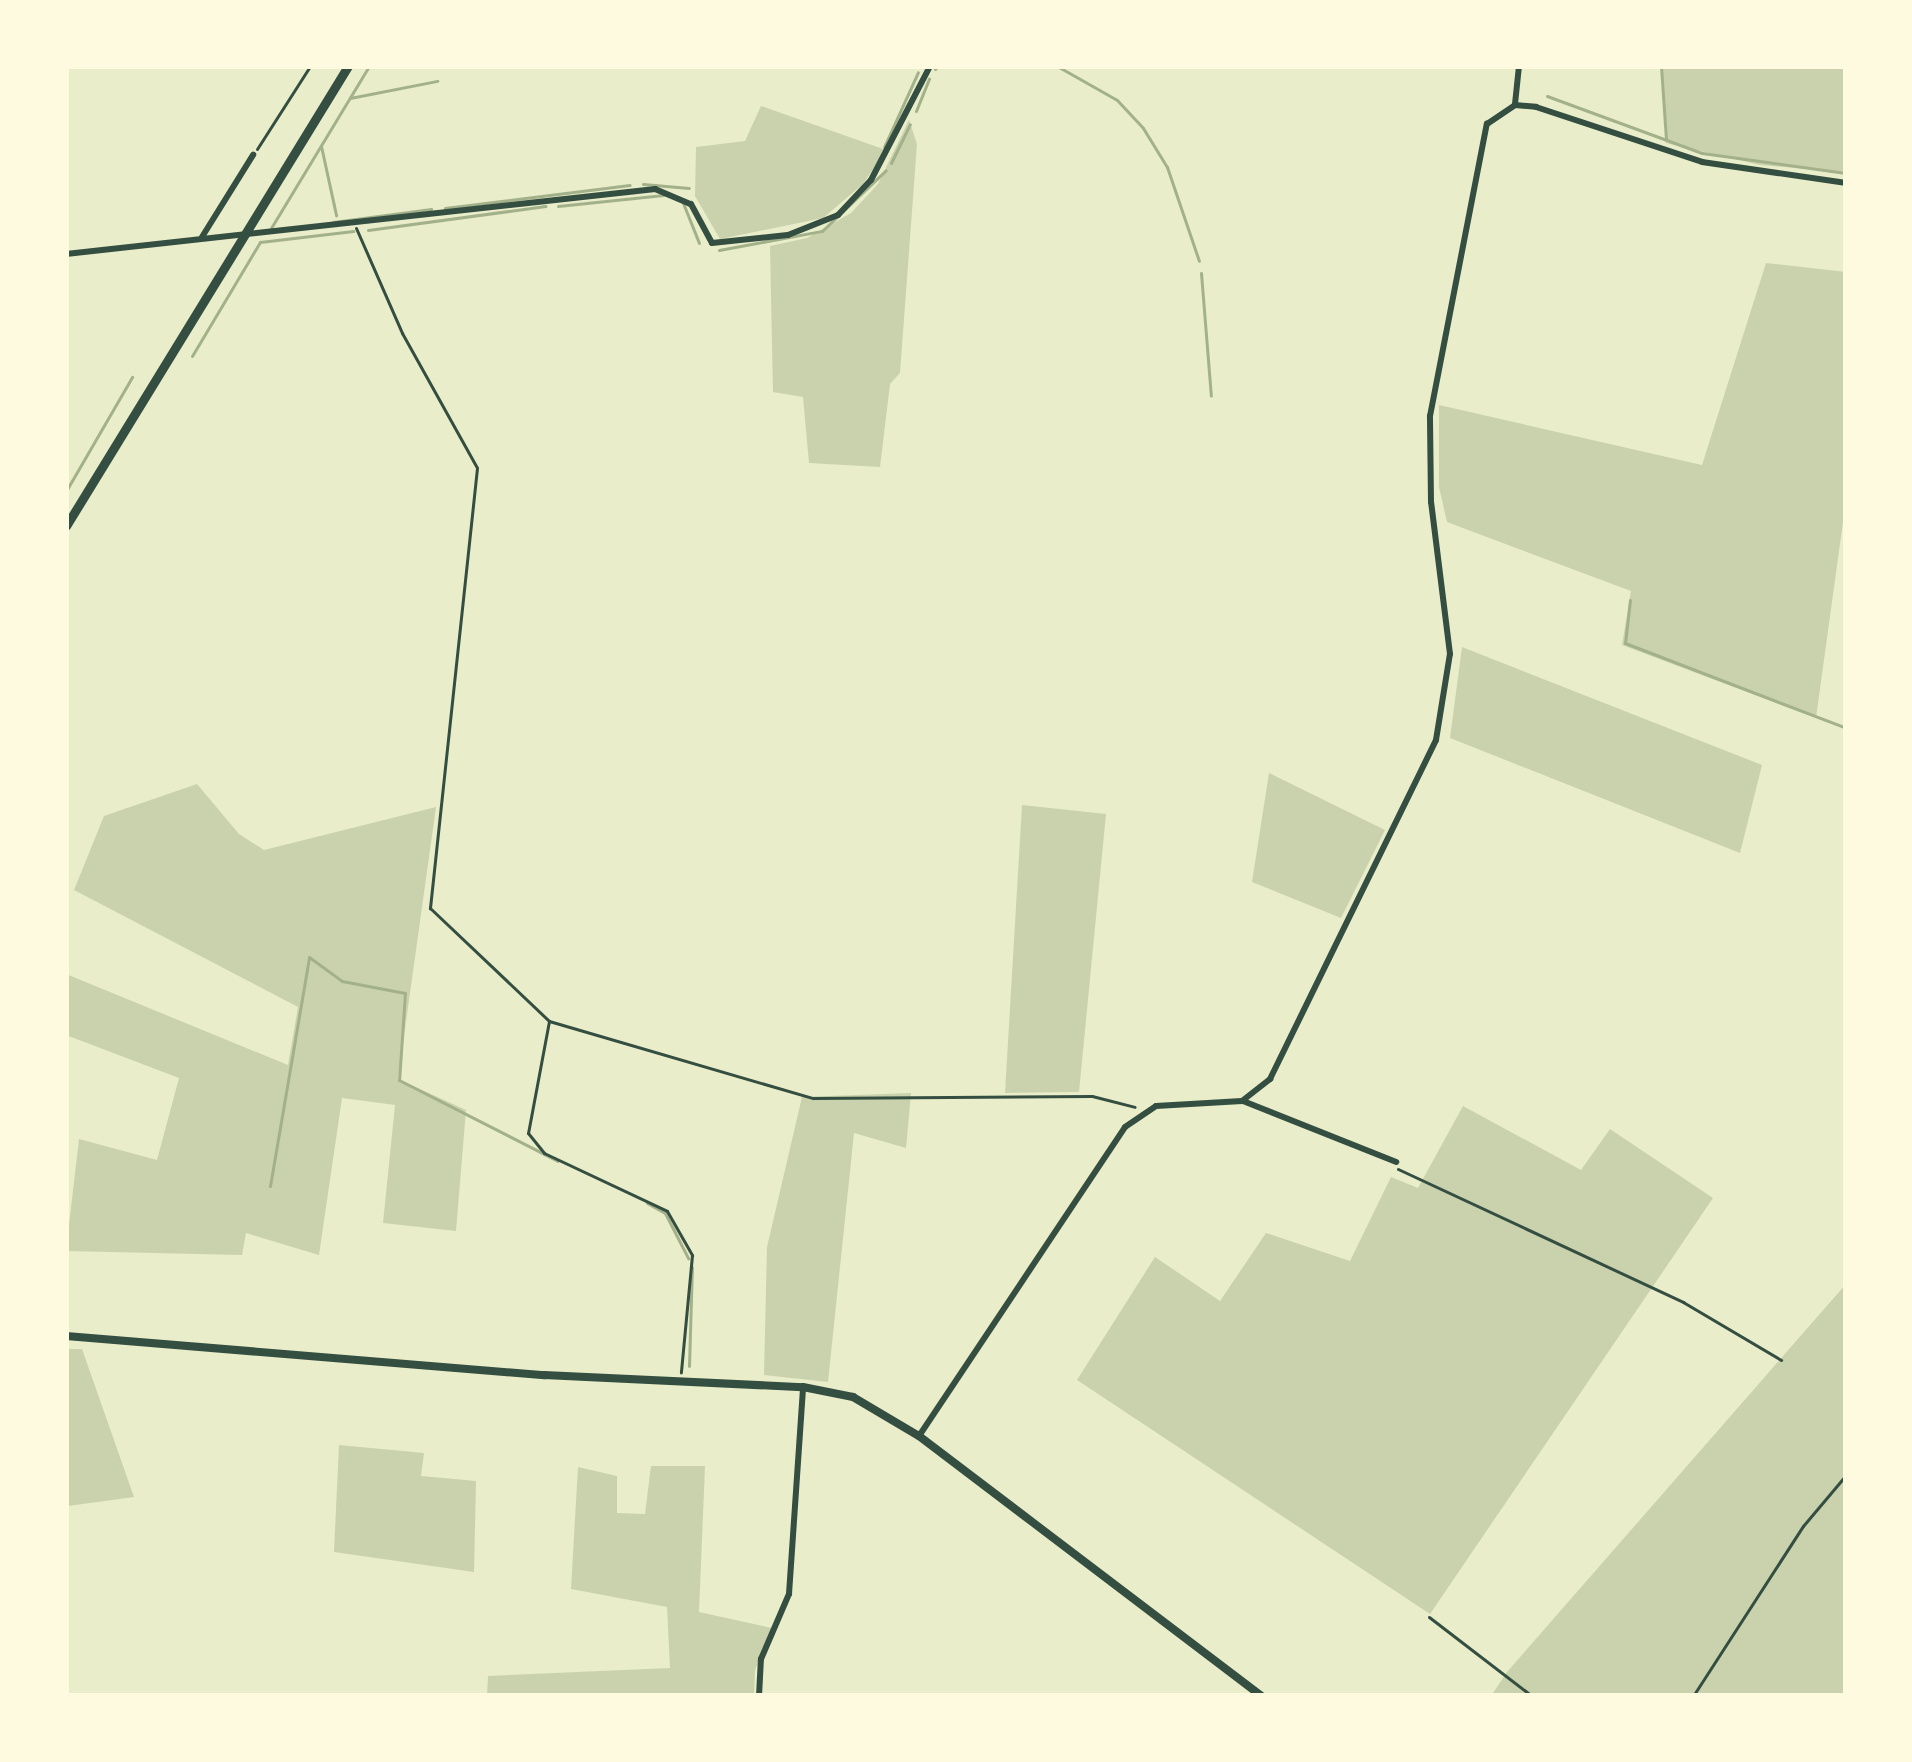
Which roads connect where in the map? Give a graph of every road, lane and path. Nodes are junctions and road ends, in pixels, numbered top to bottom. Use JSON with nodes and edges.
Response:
{"nodes":[{"id":1,"x":310,"y":66,"type":"edge"},
{"id":2,"x":348,"y":66,"type":"edge"},
{"id":3,"x":930,"y":66,"type":"edge"},
{"id":4,"x":1520,"y":66,"type":"edge"},
{"id":5,"x":1515,"y":105,"type":"junction"},
{"id":6,"x":253,"y":155,"type":"joint"},
{"id":7,"x":1846,"y":183,"type":"edge"},
{"id":8,"x":356,"y":226,"type":"junction"},
{"id":9,"x":202,"y":238,"type":"junction"},
{"id":10,"x":242,"y":238,"type":"junction"},
{"id":11,"x":66,"y":254,"type":"edge"},
{"id":12,"x":66,"y":526,"type":"edge"},
{"id":13,"x":550,"y":1021,"type":"junction"},
{"id":14,"x":1242,"y":1100,"type":"junction"},
{"id":15,"x":1141,"y":1114,"type":"junction"},
{"id":16,"x":1396,"y":1162,"type":"joint"},
{"id":17,"x":66,"y":1336,"type":"edge"},
{"id":18,"x":1781,"y":1360,"type":"dead end"},
{"id":19,"x":680,"y":1380,"type":"junction"},
{"id":20,"x":803,"y":1387,"type":"junction"},
{"id":21,"x":919,"y":1436,"type":"junction"},
{"id":22,"x":1846,"y":1475,"type":"edge"},
{"id":23,"x":1429,"y":1617,"type":"dead end"},
{"id":24,"x":759,"y":1696,"type":"edge"},
{"id":25,"x":1261,"y":1696,"type":"edge"},
{"id":26,"x":1532,"y":1696,"type":"edge"},
{"id":27,"x":1693,"y":1696,"type":"edge"}],
"edges":[{"from":1,"to":6,"type":"path"},
{"from":2,"to":10,"type":"main road"},
{"from":3,"to":8,"type":"street"},
{"from":4,"to":5,"type":"street"},
{"from":5,"to":7,"type":"street"},
{"from":5,"to":14,"type":"street"},
{"from":6,"to":9,"type":"street"},
{"from":8,"to":10,"type":"street"},
{"from":8,"to":13,"type":"path"},
{"from":9,"to":10,"type":"street"},
{"from":9,"to":11,"type":"street"},
{"from":10,"to":12,"type":"main road"},
{"from":13,"to":15,"type":"path"},
{"from":13,"to":19,"type":"path"},
{"from":14,"to":15,"type":"street"},
{"from":14,"to":16,"type":"street"},
{"from":15,"to":21,"type":"street"},
{"from":16,"to":18,"type":"path"},
{"from":17,"to":19,"type":"street"},
{"from":19,"to":20,"type":"street"},
{"from":20,"to":21,"type":"street"},
{"from":20,"to":24,"type":"street"},
{"from":21,"to":25,"type":"street"},
{"from":22,"to":27,"type":"path"},
{"from":23,"to":26,"type":"path"}]}
